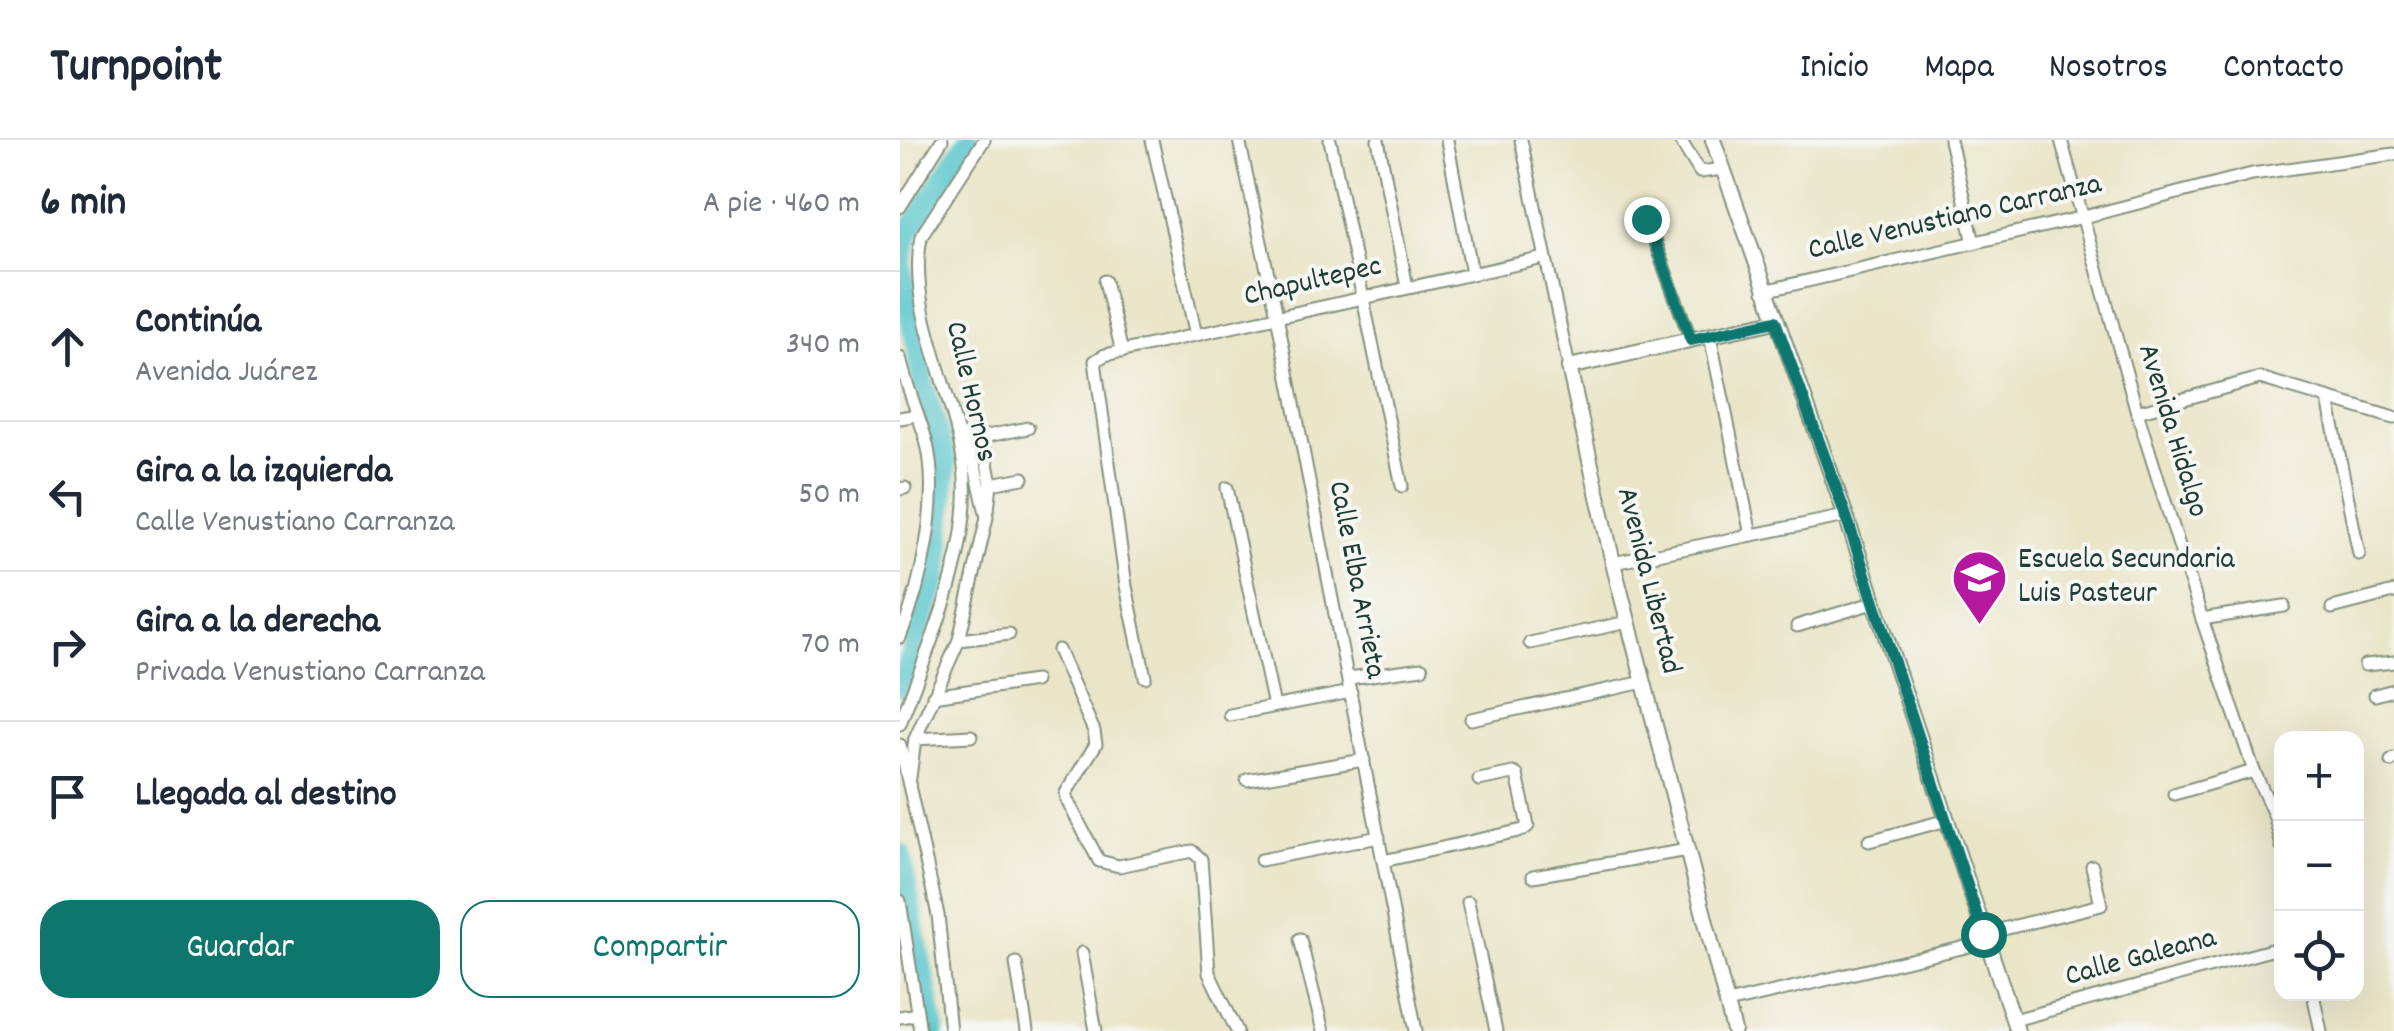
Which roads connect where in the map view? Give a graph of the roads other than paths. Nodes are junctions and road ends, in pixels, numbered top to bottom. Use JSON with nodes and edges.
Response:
{"nodes":[{"id":1,"x":942,"y":140,"type":"edge"},
{"id":2,"x":984,"y":140,"type":"edge"},
{"id":3,"x":1152,"y":140,"type":"edge"},
{"id":4,"x":1239,"y":140,"type":"edge"},
{"id":5,"x":1330,"y":140,"type":"edge"},
{"id":6,"x":1378,"y":140,"type":"edge"},
{"id":7,"x":1447,"y":140,"type":"edge"},
{"id":8,"x":1521,"y":140,"type":"edge"},
{"id":9,"x":1680,"y":140,"type":"edge"},
{"id":10,"x":1713,"y":140,"type":"edge"},
{"id":11,"x":1950,"y":140,"type":"edge"},
{"id":12,"x":2065,"y":141,"type":"edge"},
{"id":13,"x":2394,"y":154,"type":"edge"},
{"id":14,"x":1723,"y":169,"type":"junction"},
{"id":15,"x":900,"y":207,"type":"edge"},
{"id":16,"x":2084,"y":217,"type":"junction"},
{"id":17,"x":1646,"y":219,"type":"dead end"},
{"id":18,"x":1974,"y":243,"type":"junction"},
{"id":19,"x":1544,"y":258,"type":"junction"},
{"id":20,"x":1472,"y":273,"type":"junction"},
{"id":21,"x":1106,"y":282,"type":"dead end"},
{"id":22,"x":1407,"y":287,"type":"junction"},
{"id":23,"x":1764,"y":291,"type":"junction"},
{"id":24,"x":1364,"y":296,"type":"junction"},
{"id":25,"x":1278,"y":316,"type":"junction"},
{"id":26,"x":1775,"y":321,"type":"junction"},
{"id":27,"x":1196,"y":335,"type":"junction"},
{"id":28,"x":1710,"y":336,"type":"junction"},
{"id":29,"x":1691,"y":340,"type":"junction"},
{"id":30,"x":1122,"y":352,"type":"junction"},
{"id":31,"x":900,"y":358,"type":"edge"},
{"id":32,"x":1569,"y":367,"type":"junction"},
{"id":33,"x":2328,"y":399,"type":"junction"},
{"id":34,"x":2137,"y":412,"type":"junction"},
{"id":35,"x":917,"y":415,"type":"junction"},
{"id":36,"x":900,"y":418,"type":"edge"},
{"id":37,"x":2394,"y":418,"type":"edge"},
{"id":38,"x":1028,"y":428,"type":"dead end"},
{"id":39,"x":957,"y":432,"type":"junction"},
{"id":40,"x":1024,"y":478,"type":"dead end"},
{"id":41,"x":992,"y":484,"type":"junction"},
{"id":42,"x":1402,"y":486,"type":"dead end"},
{"id":43,"x":1228,"y":488,"type":"dead end"},
{"id":44,"x":1846,"y":516,"type":"junction"},
{"id":45,"x":987,"y":517,"type":"junction"},
{"id":46,"x":1751,"y":535,"type":"junction"},
{"id":47,"x":2359,"y":554,"type":"dead end"},
{"id":48,"x":1613,"y":563,"type":"junction"},
{"id":49,"x":2394,"y":592,"type":"edge"},
{"id":50,"x":1874,"y":604,"type":"junction"},
{"id":51,"x":2284,"y":606,"type":"dead end"},
{"id":52,"x":2332,"y":608,"type":"dead end"},
{"id":53,"x":904,"y":618,"type":"edge"},
{"id":54,"x":2202,"y":619,"type":"junction"},
{"id":55,"x":1628,"y":622,"type":"junction"},
{"id":56,"x":1798,"y":626,"type":"dead end"},
{"id":57,"x":1008,"y":634,"type":"dead end"},
{"id":58,"x":900,"y":638,"type":"edge"},
{"id":59,"x":958,"y":640,"type":"junction"},
{"id":60,"x":1530,"y":643,"type":"dead end"},
{"id":61,"x":1058,"y":650,"type":"dead end"},
{"id":62,"x":2394,"y":662,"type":"edge"},
{"id":63,"x":2365,"y":665,"type":"dead end"},
{"id":64,"x":1422,"y":668,"type":"dead end"},
{"id":65,"x":1145,"y":677,"type":"dead end"},
{"id":66,"x":1348,"y":678,"type":"junction"},
{"id":67,"x":1035,"y":681,"type":"dead end"},
{"id":68,"x":1644,"y":682,"type":"junction"},
{"id":69,"x":2394,"y":690,"type":"edge"},
{"id":70,"x":1351,"y":692,"type":"junction"},
{"id":71,"x":2375,"y":695,"type":"dead end"},
{"id":72,"x":933,"y":696,"type":"junction"},
{"id":73,"x":1274,"y":706,"type":"junction"},
{"id":74,"x":1230,"y":714,"type":"dead end"},
{"id":75,"x":1471,"y":720,"type":"dead end"},
{"id":76,"x":900,"y":724,"type":"edge"},
{"id":77,"x":971,"y":736,"type":"dead end"},
{"id":78,"x":916,"y":739,"type":"junction"},
{"id":79,"x":900,"y":745,"type":"edge"},
{"id":80,"x":1364,"y":760,"type":"junction"},
{"id":81,"x":2254,"y":770,"type":"junction"},
{"id":82,"x":1247,"y":780,"type":"dead end"},
{"id":83,"x":1478,"y":780,"type":"dead end"},
{"id":84,"x":909,"y":785,"type":"junction"},
{"id":85,"x":2174,"y":794,"type":"dead end"},
{"id":86,"x":1946,"y":820,"type":"junction"},
{"id":87,"x":2276,"y":821,"type":"edge"},
{"id":88,"x":1379,"y":837,"type":"junction"},
{"id":89,"x":1869,"y":841,"type":"dead end"},
{"id":90,"x":1688,"y":850,"type":"junction"},
{"id":91,"x":1261,"y":860,"type":"dead end"},
{"id":92,"x":1384,"y":861,"type":"junction"},
{"id":93,"x":2092,"y":866,"type":"dead end"},
{"id":94,"x":1533,"y":876,"type":"dead end"},
{"id":95,"x":900,"y":901,"type":"edge"},
{"id":96,"x":1468,"y":902,"type":"dead end"},
{"id":97,"x":1300,"y":938,"type":"dead end"},
{"id":98,"x":1985,"y":938,"type":"junction"},
{"id":99,"x":2274,"y":948,"type":"edge"},
{"id":100,"x":1082,"y":953,"type":"dead end"},
{"id":101,"x":1016,"y":963,"type":"dead end"},
{"id":102,"x":2314,"y":1001,"type":"edge"},
{"id":103,"x":1727,"y":1002,"type":"junction"},
{"id":104,"x":918,"y":1014,"type":"junction"},
{"id":105,"x":900,"y":1016,"type":"edge"},
{"id":106,"x":2016,"y":1026,"type":"edge"},
{"id":107,"x":920,"y":1031,"type":"edge"},
{"id":108,"x":950,"y":1031,"type":"edge"},
{"id":109,"x":1027,"y":1031,"type":"edge"},
{"id":110,"x":1096,"y":1031,"type":"edge"},
{"id":111,"x":1237,"y":1031,"type":"edge"},
{"id":112,"x":1323,"y":1031,"type":"edge"},
{"id":113,"x":1416,"y":1031,"type":"edge"},
{"id":114,"x":1496,"y":1031,"type":"edge"},
{"id":115,"x":1734,"y":1031,"type":"edge"},
{"id":116,"x":2320,"y":1031,"type":"edge"}],
"edges":[{"from":1,"to":15,"type":"street"},
{"from":2,"to":39,"type":"street","name":"Calle Hornos"},
{"from":3,"to":27,"type":"street"},
{"from":4,"to":25,"type":"street","name":"Calle Elba Arrieta"},
{"from":5,"to":24,"type":"street"},
{"from":6,"to":22,"type":"street"},
{"from":7,"to":20,"type":"street"},
{"from":8,"to":19,"type":"street","name":"Avenida Libertad"},
{"from":9,"to":14,"type":"street"},
{"from":10,"to":14,"type":"street"},
{"from":11,"to":18,"type":"street"},
{"from":12,"to":16,"type":"street","name":"Avenida Hidalgo"},
{"from":13,"to":16,"type":"street","name":"Calle Venustiano Carranza"},
{"from":14,"to":23,"type":"street"},
{"from":16,"to":18,"type":"street","name":"Calle Venustiano Carranza"},
{"from":16,"to":34,"type":"street","name":"Avenida Hidalgo"},
{"from":17,"to":29,"type":"street"},
{"from":18,"to":23,"type":"street","name":"Calle Venustiano Carranza"},
{"from":19,"to":20,"type":"street","name":"Chapultepec"},
{"from":19,"to":32,"type":"street","name":"Avenida Libertad"},
{"from":20,"to":22,"type":"street","name":"Chapultepec"},
{"from":21,"to":30,"type":"street"},
{"from":22,"to":24,"type":"street","name":"Chapultepec"},
{"from":23,"to":26,"type":"street"},
{"from":24,"to":25,"type":"street","name":"Chapultepec"},
{"from":24,"to":42,"type":"street"},
{"from":25,"to":27,"type":"street","name":"Chapultepec"},
{"from":25,"to":66,"type":"street","name":"Calle Elba Arrieta"},
{"from":26,"to":28,"type":"street"},
{"from":26,"to":44,"type":"street"},
{"from":27,"to":30,"type":"street","name":"Chapultepec"},
{"from":28,"to":29,"type":"street"},
{"from":28,"to":46,"type":"street"},
{"from":29,"to":32,"type":"street"},
{"from":30,"to":65,"type":"street","name":"Chapultepec"},
{"from":31,"to":35,"type":"street"},
{"from":32,"to":48,"type":"street","name":"Avenida Libertad"},
{"from":33,"to":34,"type":"street"},
{"from":33,"to":37,"type":"street"},
{"from":33,"to":47,"type":"street"},
{"from":34,"to":54,"type":"street","name":"Avenida Hidalgo"},
{"from":35,"to":36,"type":"street"},
{"from":35,"to":53,"type":"street"},
{"from":38,"to":41,"type":"street"},
{"from":39,"to":45,"type":"street"},
{"from":39,"to":76,"type":"street","name":"Calle Hornos"},
{"from":40,"to":41,"type":"street"},
{"from":41,"to":45,"type":"street"},
{"from":43,"to":73,"type":"street"},
{"from":44,"to":46,"type":"street"},
{"from":44,"to":50,"type":"street"},
{"from":45,"to":59,"type":"street"},
{"from":46,"to":48,"type":"street"},
{"from":48,"to":55,"type":"street","name":"Avenida Libertad"},
{"from":49,"to":52,"type":"street"},
{"from":50,"to":56,"type":"street"},
{"from":50,"to":86,"type":"street"},
{"from":51,"to":54,"type":"street"},
{"from":53,"to":58,"type":"street"},
{"from":54,"to":81,"type":"street","name":"Avenida Hidalgo"},
{"from":55,"to":60,"type":"street"},
{"from":55,"to":68,"type":"street","name":"Avenida Libertad"},
{"from":57,"to":59,"type":"street"},
{"from":59,"to":72,"type":"street"},
{"from":61,"to":111,"type":"street"},
{"from":62,"to":63,"type":"street"},
{"from":64,"to":66,"type":"street"},
{"from":66,"to":70,"type":"street","name":"Calle Elba Arrieta"},
{"from":67,"to":72,"type":"street"},
{"from":68,"to":75,"type":"street"},
{"from":68,"to":90,"type":"street","name":"Avenida Libertad"},
{"from":69,"to":71,"type":"street"},
{"from":70,"to":73,"type":"street"},
{"from":70,"to":80,"type":"street","name":"Calle Elba Arrieta"},
{"from":72,"to":78,"type":"street"},
{"from":73,"to":74,"type":"street"},
{"from":77,"to":78,"type":"street"},
{"from":78,"to":84,"type":"street"},
{"from":79,"to":84,"type":"street"},
{"from":80,"to":82,"type":"street"},
{"from":80,"to":88,"type":"street","name":"Calle Elba Arrieta"},
{"from":81,"to":85,"type":"street"},
{"from":81,"to":87,"type":"street","name":"Avenida Hidalgo"},
{"from":83,"to":92,"type":"street"},
{"from":84,"to":108,"type":"street"},
{"from":86,"to":89,"type":"street"},
{"from":86,"to":98,"type":"street"},
{"from":88,"to":91,"type":"street"},
{"from":88,"to":92,"type":"street","name":"Calle Elba Arrieta"},
{"from":90,"to":94,"type":"street"},
{"from":90,"to":103,"type":"street","name":"Avenida Libertad"},
{"from":92,"to":113,"type":"street","name":"Calle Elba Arrieta"},
{"from":93,"to":98,"type":"street"},
{"from":95,"to":104,"type":"street"},
{"from":96,"to":114,"type":"street"},
{"from":97,"to":112,"type":"street"},
{"from":98,"to":103,"type":"street"},
{"from":98,"to":106,"type":"street"},
{"from":99,"to":106,"type":"street","name":"Calle Galeana"},
{"from":100,"to":110,"type":"street"},
{"from":101,"to":109,"type":"street"},
{"from":102,"to":116,"type":"street"},
{"from":103,"to":115,"type":"street","name":"Avenida Libertad"},
{"from":104,"to":105,"type":"street"},
{"from":104,"to":107,"type":"street"}]}
